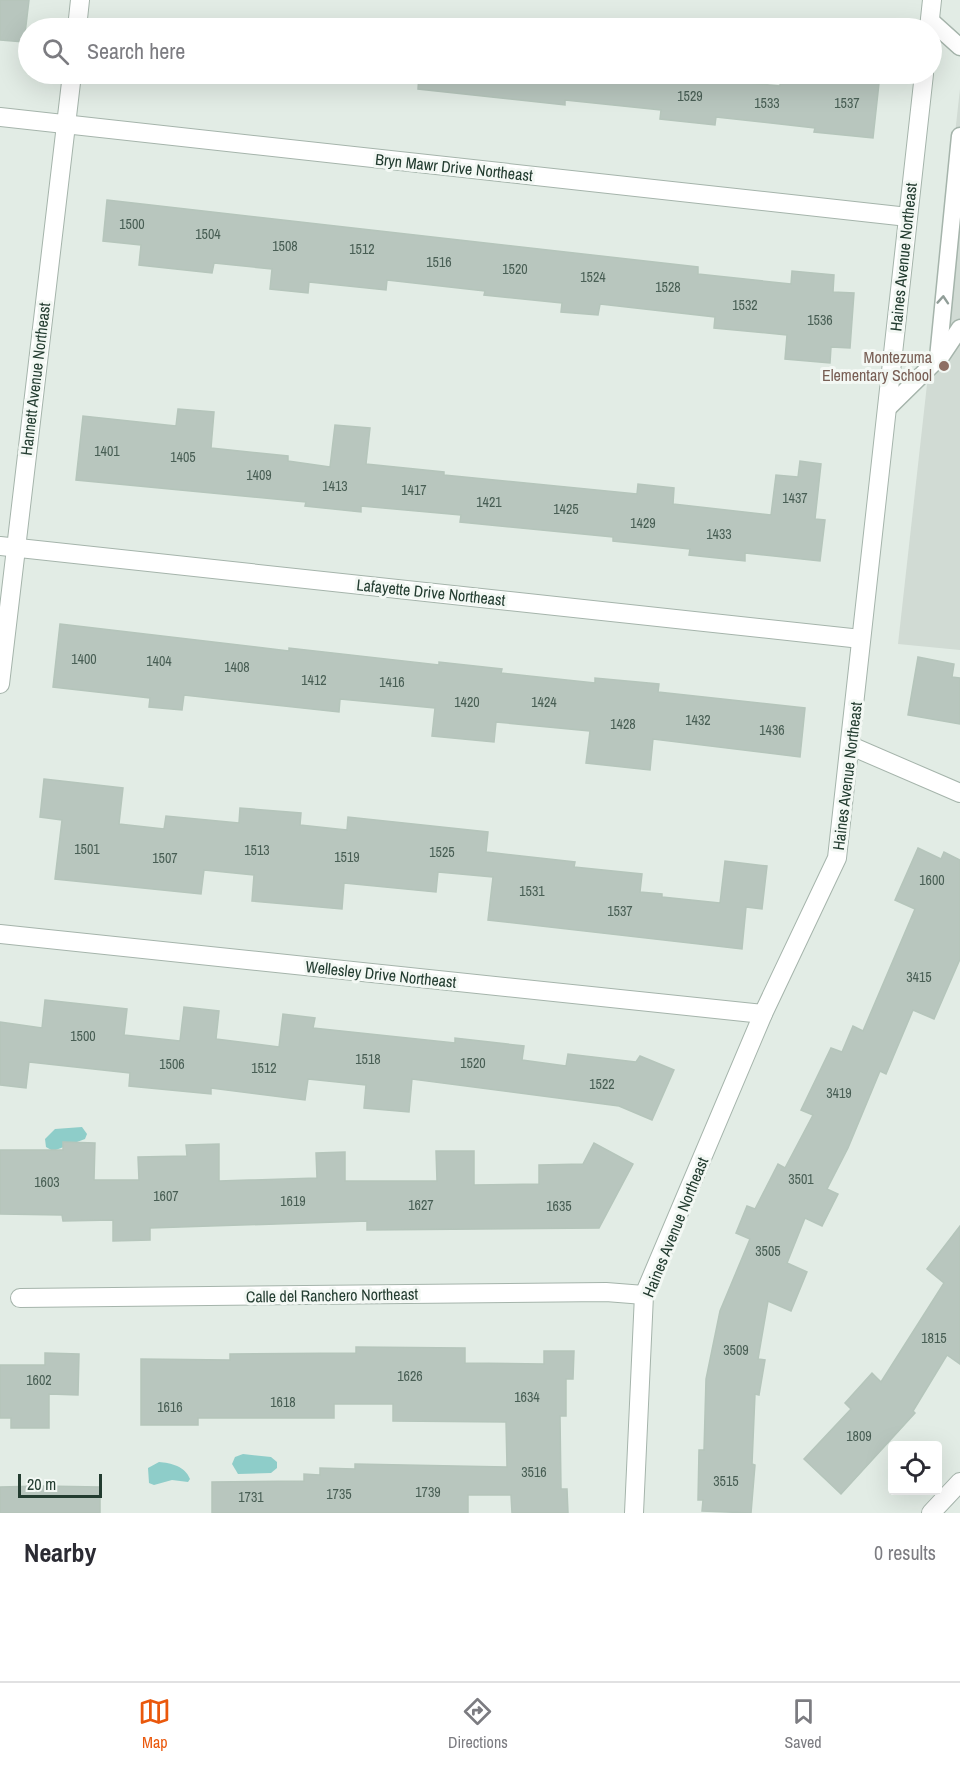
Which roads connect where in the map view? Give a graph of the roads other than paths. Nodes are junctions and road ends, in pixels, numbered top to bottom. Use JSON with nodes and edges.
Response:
{"nodes":[{"id":1,"x":80,"y":0,"type":"edge"},
{"id":2,"x":928,"y":0,"type":"edge"},
{"id":3,"x":78,"y":18,"type":"edge"},
{"id":4,"x":929,"y":18,"type":"edge"},
{"id":5,"x":942,"y":34,"type":"edge"},
{"id":6,"x":960,"y":47,"type":"edge"},
{"id":7,"x":71,"y":84,"type":"edge"},
{"id":8,"x":923,"y":84,"type":"edge"},
{"id":9,"x":0,"y":117,"type":"edge"},
{"id":10,"x":66,"y":124,"type":"junction"},
{"id":11,"x":960,"y":136,"type":"edge"},
{"id":12,"x":908,"y":217,"type":"junction"},
{"id":13,"x":960,"y":328,"type":"edge"},
{"id":14,"x":938,"y":358,"type":"junction"},
{"id":15,"x":887,"y":410,"type":"junction"},
{"id":16,"x":7,"y":547,"type":"edge"},
{"id":17,"x":861,"y":639,"type":"junction"},
{"id":18,"x":0,"y":684,"type":"edge"},
{"id":19,"x":851,"y":746,"type":"junction"},
{"id":20,"x":960,"y":793,"type":"edge"},
{"id":21,"x":0,"y":934,"type":"edge"},
{"id":22,"x":763,"y":1014,"type":"junction"},
{"id":23,"x":644,"y":1295,"type":"junction"},
{"id":24,"x":20,"y":1298,"type":"dead end"},
{"id":25,"x":960,"y":1482,"type":"edge"},
{"id":26,"x":634,"y":1513,"type":"edge"},
{"id":27,"x":931,"y":1513,"type":"edge"}],
"edges":[{"from":1,"to":3,"type":"street"},
{"from":2,"to":4,"type":"street"},
{"from":5,"to":6,"type":"lane"},
{"from":7,"to":10,"type":"street","name":"Hannett Avenue Northeast"},
{"from":8,"to":12,"type":"street","name":"Haines Avenue Northeast"},
{"from":9,"to":10,"type":"street","name":"Bryn Mawr Drive Northeast"},
{"from":10,"to":12,"type":"street","name":"Bryn Mawr Drive Northeast"},
{"from":10,"to":16,"type":"street","name":"Hannett Avenue Northeast"},
{"from":14,"to":11,"type":"lane","one_way":true},
{"from":12,"to":15,"type":"street","name":"Haines Avenue Northeast"},
{"from":13,"to":14,"type":"lane"},
{"from":14,"to":15,"type":"lane"},
{"from":15,"to":17,"type":"street","name":"Haines Avenue Northeast"},
{"from":16,"to":17,"type":"street","name":"Lafayette Drive Northeast"},
{"from":16,"to":18,"type":"street","name":"Hannett Avenue Northeast"},
{"from":17,"to":19,"type":"street","name":"Haines Avenue Northeast"},
{"from":19,"to":20,"type":"street"},
{"from":19,"to":22,"type":"street","name":"Haines Avenue Northeast"},
{"from":21,"to":22,"type":"street","name":"Wellesley Drive Northeast"},
{"from":22,"to":23,"type":"street","name":"Haines Avenue Northeast"},
{"from":23,"to":24,"type":"street","name":"Calle del Ranchero Northeast"},
{"from":23,"to":26,"type":"street","name":"Haines Avenue Northeast"},
{"from":25,"to":27,"type":"street"}]}
